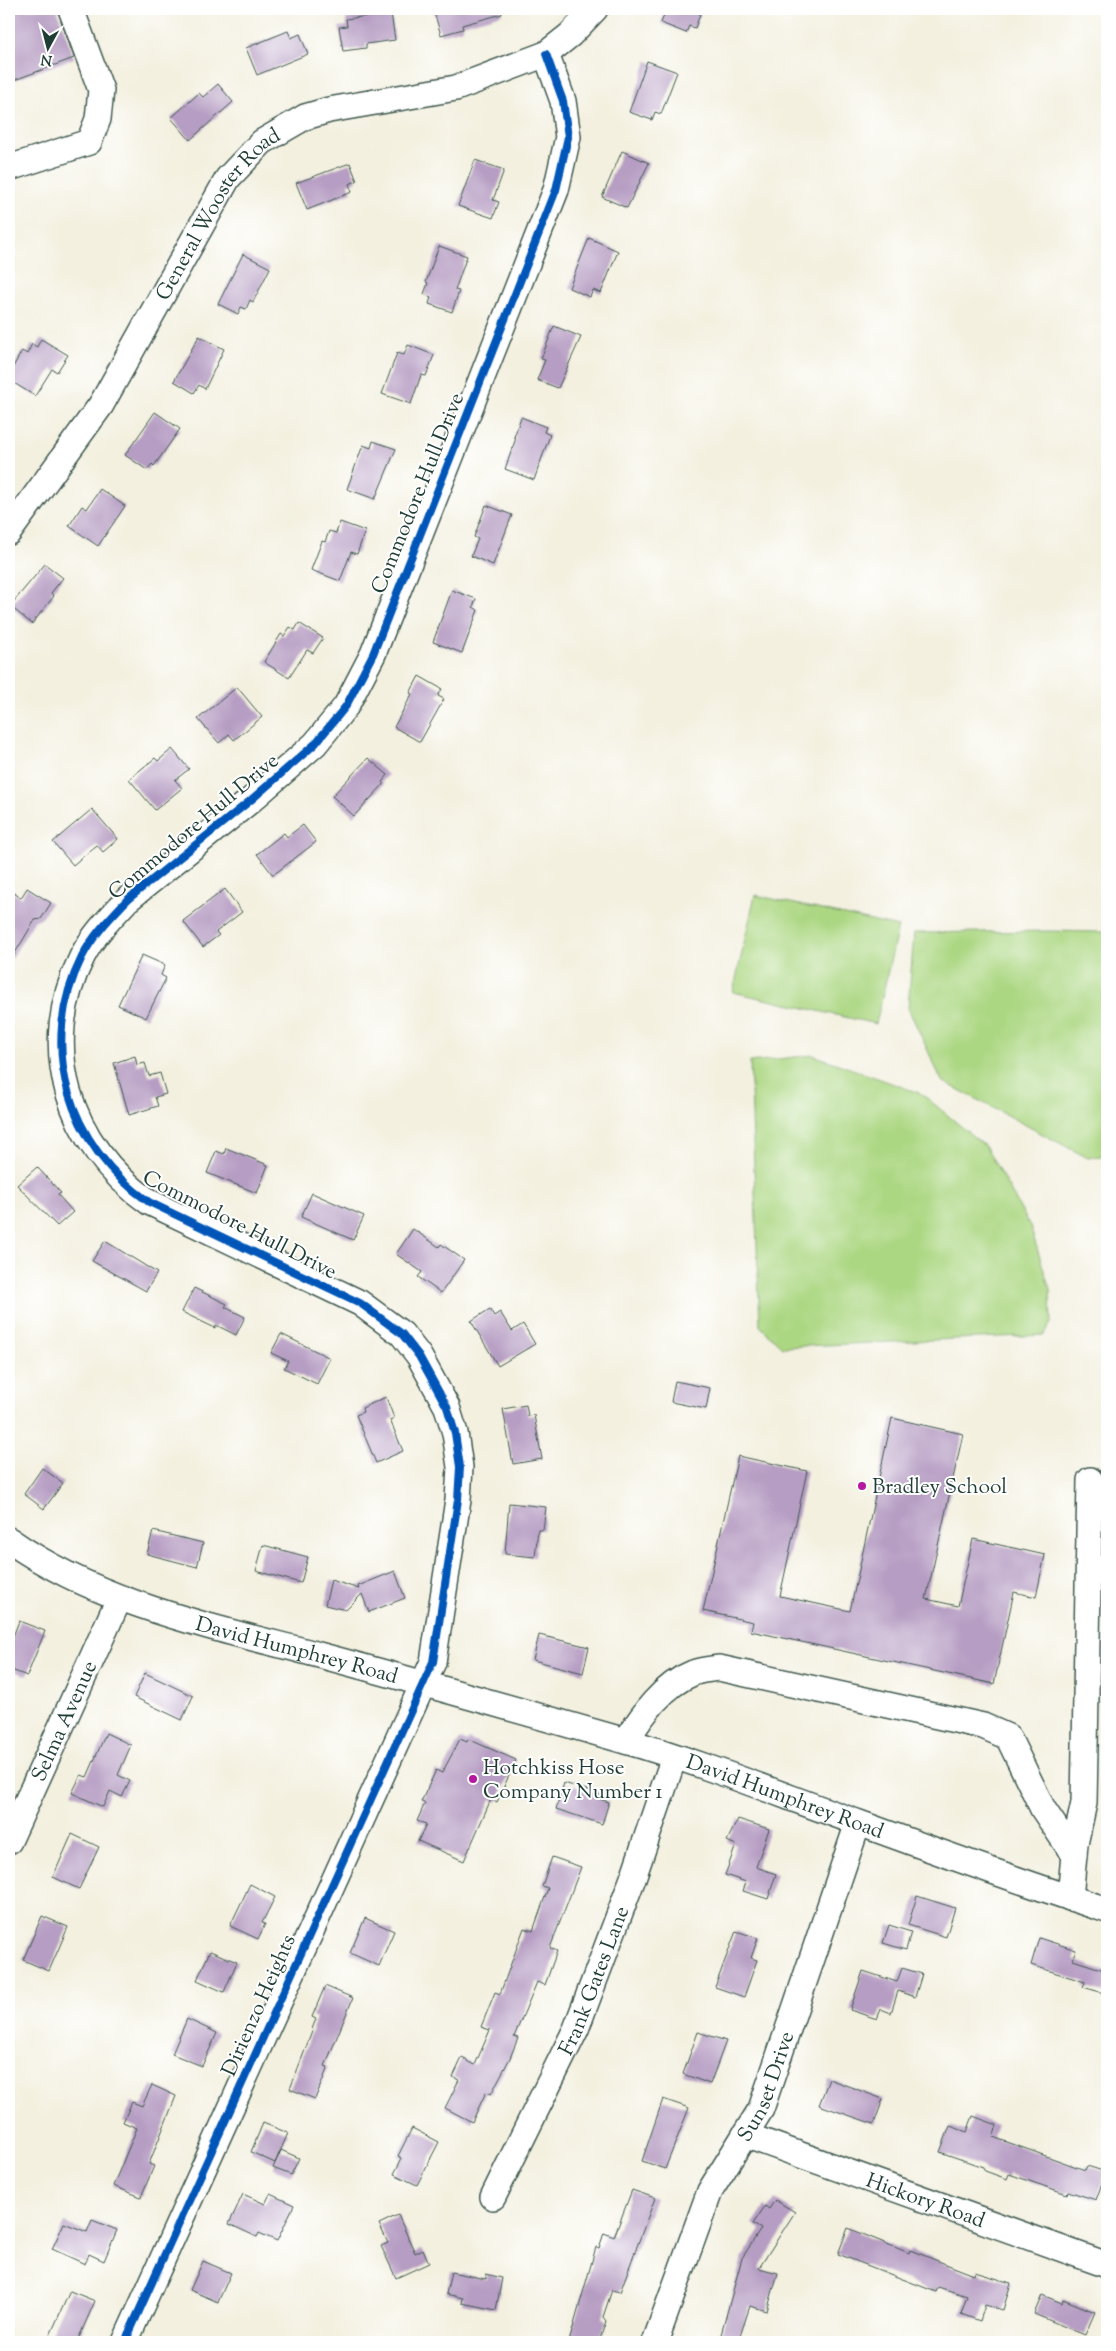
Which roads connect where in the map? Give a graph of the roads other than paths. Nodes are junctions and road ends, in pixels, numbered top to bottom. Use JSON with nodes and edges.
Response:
{"nodes":[{"id":1,"x":71,"y":9,"type":"edge"},
{"id":2,"x":596,"y":9,"type":"edge"},
{"id":3,"x":546,"y":54,"type":"junction"},
{"id":4,"x":9,"y":168,"type":"edge"},
{"id":5,"x":9,"y":532,"type":"edge"},
{"id":6,"x":1090,"y":1480,"type":"dead end"},
{"id":7,"x":9,"y":1540,"type":"edge"},
{"id":8,"x":120,"y":1599,"type":"junction"},
{"id":9,"x":423,"y":1683,"type":"junction"},
{"id":10,"x":626,"y":1741,"type":"junction"},
{"id":11,"x":674,"y":1757,"type":"junction"},
{"id":12,"x":858,"y":1823,"type":"junction"},
{"id":13,"x":9,"y":1841,"type":"edge"},
{"id":14,"x":1074,"y":1855,"type":"junction"},
{"id":15,"x":1070,"y":1898,"type":"junction"},
{"id":16,"x":1107,"y":1910,"type":"edge"},
{"id":17,"x":745,"y":2135,"type":"junction"},
{"id":18,"x":493,"y":2197,"type":"dead end"},
{"id":19,"x":1107,"y":2265,"type":"edge"},
{"id":20,"x":125,"y":2342,"type":"edge"},
{"id":21,"x":655,"y":2342,"type":"edge"}],
"edges":[{"from":1,"to":4,"type":"street"},
{"from":2,"to":3,"type":"street"},
{"from":3,"to":5,"type":"street","name":"General Wooster Road"},
{"from":3,"to":9,"type":"street","name":"Commodore Hull Drive"},
{"from":6,"to":14,"type":"street"},
{"from":7,"to":8,"type":"street","name":"David Humphrey Road"},
{"from":8,"to":9,"type":"street","name":"David Humphrey Road"},
{"from":8,"to":13,"type":"street","name":"Selma Avenue"},
{"from":9,"to":10,"type":"street","name":"David Humphrey Road"},
{"from":9,"to":20,"type":"street","name":"Dirienzo Heights"},
{"from":10,"to":11,"type":"street","name":"David Humphrey Road"},
{"from":10,"to":14,"type":"street"},
{"from":11,"to":12,"type":"street","name":"David Humphrey Road"},
{"from":11,"to":18,"type":"street","name":"Frank Gates Lane"},
{"from":12,"to":15,"type":"street","name":"David Humphrey Road"},
{"from":12,"to":17,"type":"street","name":"Sunset Drive"},
{"from":14,"to":15,"type":"street"},
{"from":15,"to":16,"type":"street","name":"David Humphrey Road"},
{"from":17,"to":19,"type":"street","name":"Hickory Road"},
{"from":17,"to":21,"type":"street","name":"Sunset Drive"}]}
